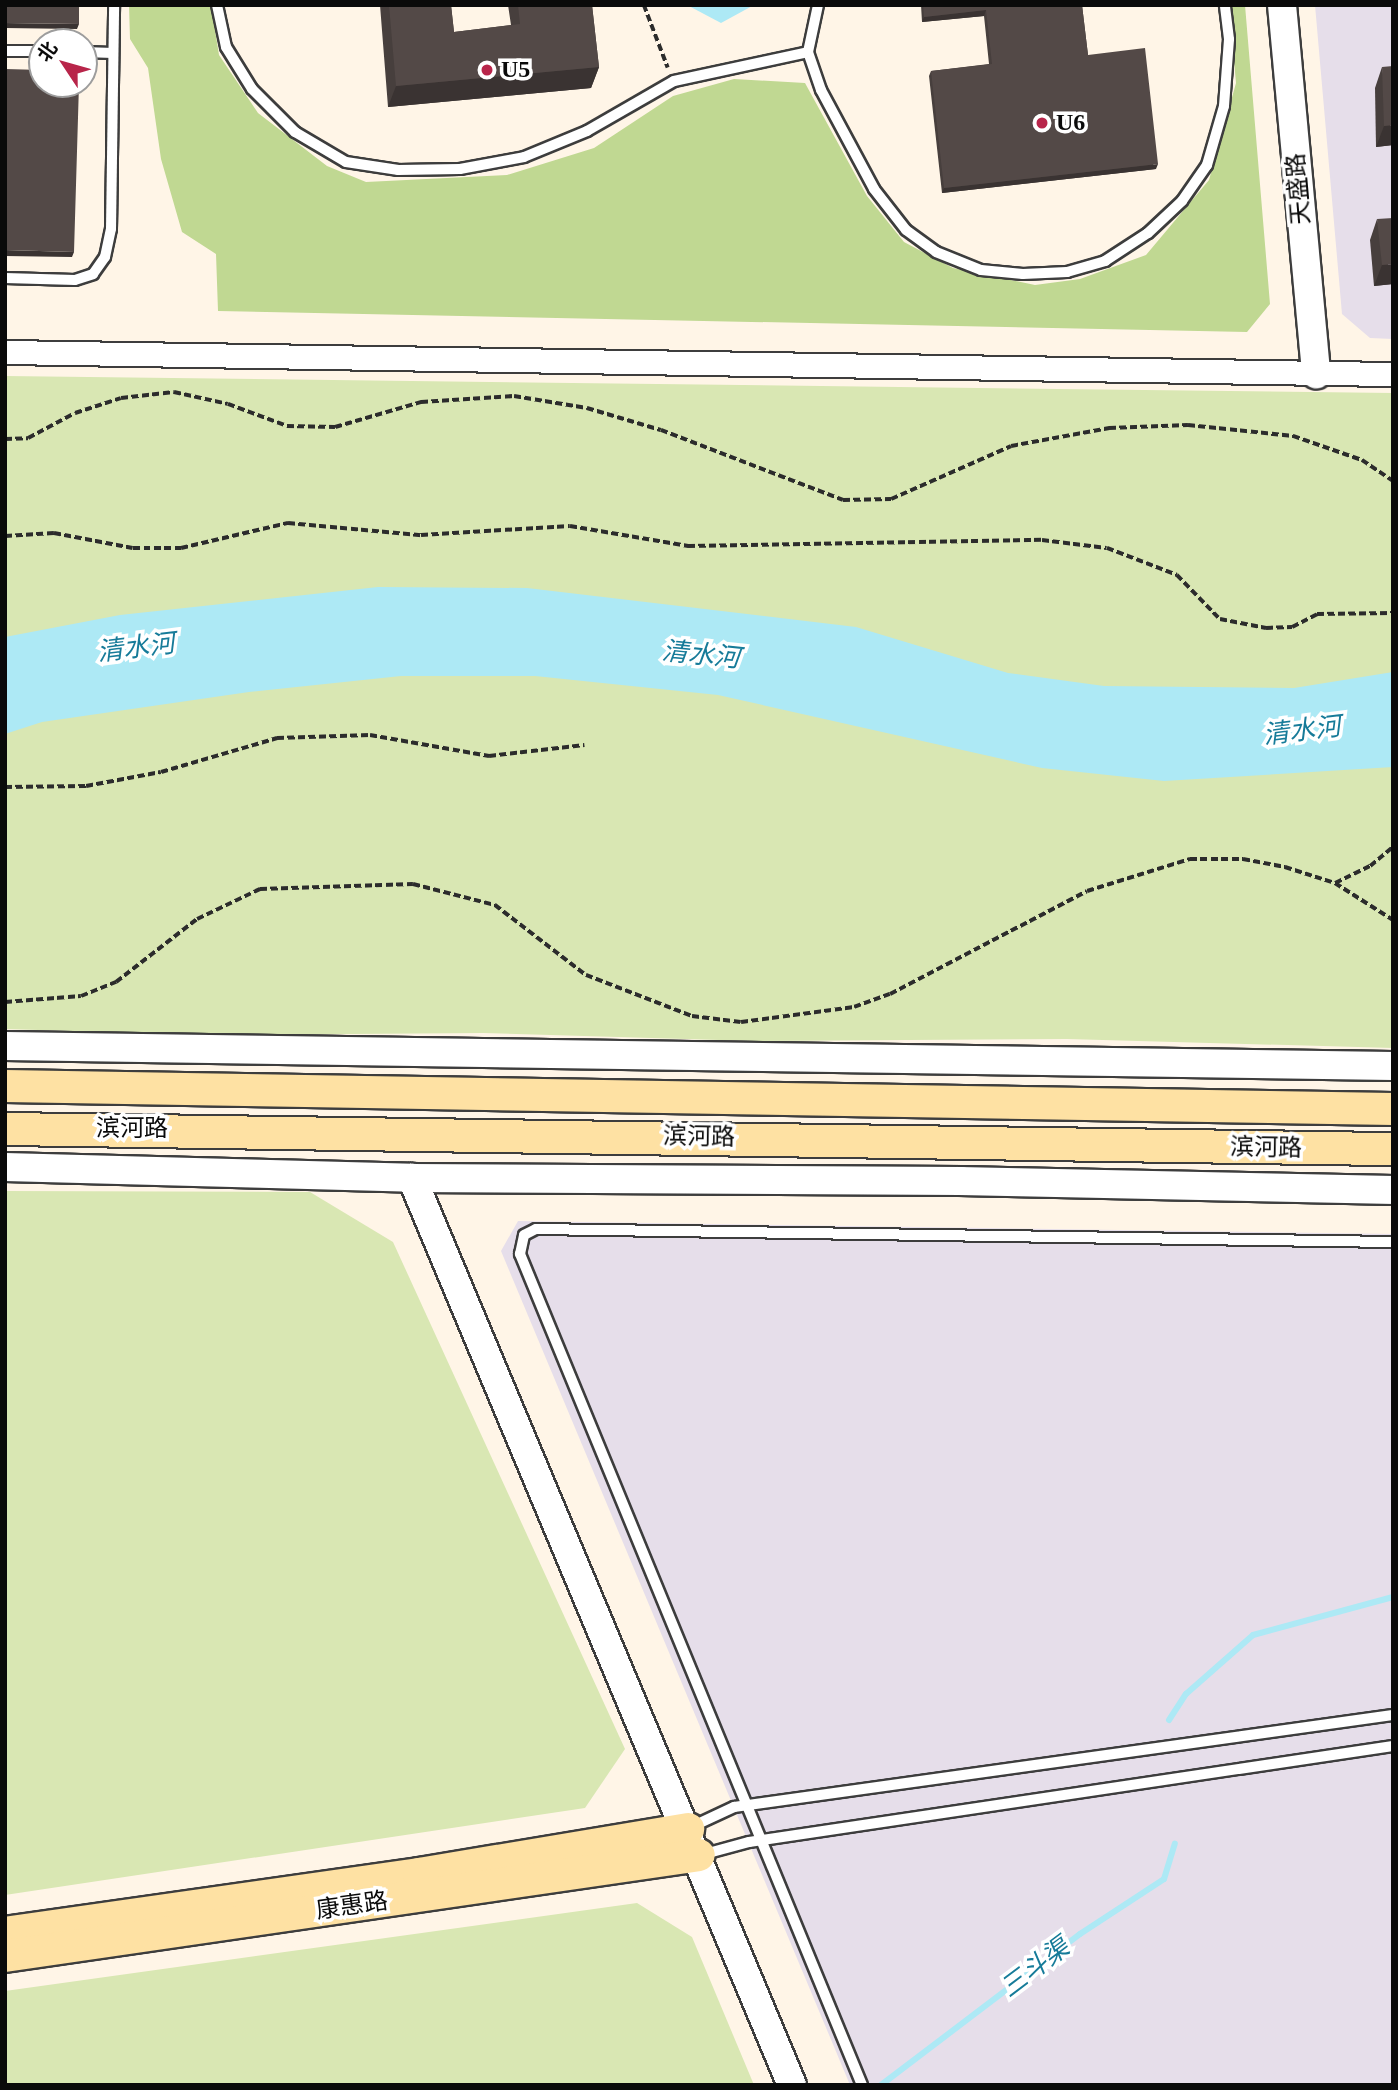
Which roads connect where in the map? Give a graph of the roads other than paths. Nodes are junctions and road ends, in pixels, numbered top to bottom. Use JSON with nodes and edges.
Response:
{"nodes":[{"id":1,"x":114,"y":5,"type":"edge"},
{"id":2,"x":217,"y":5,"type":"edge"},
{"id":3,"x":818,"y":5,"type":"edge"},
{"id":4,"x":1225,"y":5,"type":"edge"},
{"id":5,"x":1282,"y":5,"type":"edge"},
{"id":6,"x":5,"y":51,"type":"edge"},
{"id":7,"x":28,"y":51,"type":"edge"},
{"id":8,"x":98,"y":52,"type":"edge"},
{"id":9,"x":808,"y":52,"type":"junction"},
{"id":10,"x":113,"y":53,"type":"junction"},
{"id":11,"x":5,"y":278,"type":"edge"},
{"id":12,"x":5,"y":352,"type":"edge"},
{"id":13,"x":1316,"y":374,"type":"junction"},
{"id":14,"x":1393,"y":374,"type":"edge"},
{"id":15,"x":5,"y":1046,"type":"edge"},
{"id":16,"x":1393,"y":1066,"type":"edge"},
{"id":17,"x":5,"y":1086,"type":"edge"},
{"id":18,"x":1393,"y":1109,"type":"edge"},
{"id":19,"x":5,"y":1129,"type":"edge"},
{"id":20,"x":1393,"y":1149,"type":"edge"},
{"id":21,"x":5,"y":1167,"type":"edge"},
{"id":22,"x":412,"y":1178,"type":"junction"},
{"id":23,"x":1393,"y":1191,"type":"edge"},
{"id":24,"x":1393,"y":1242,"type":"edge"},
{"id":25,"x":1393,"y":1716,"type":"edge"},
{"id":26,"x":1393,"y":1746,"type":"edge"},
{"id":27,"x":749,"y":1806,"type":"junction"},
{"id":28,"x":763,"y":1840,"type":"junction"},
{"id":29,"x":693,"y":1842,"type":"junction"},
{"id":30,"x":5,"y":1933,"type":"edge"},
{"id":31,"x":5,"y":1956,"type":"edge"},
{"id":32,"x":792,"y":2085,"type":"edge"},
{"id":33,"x":862,"y":2085,"type":"edge"}],
"edges":[{"from":1,"to":10,"type":"lane"},
{"from":2,"to":9,"type":"lane"},
{"from":3,"to":9,"type":"lane"},
{"from":4,"to":9,"type":"lane"},
{"from":5,"to":13,"type":"street","name":"天盛路"},
{"from":6,"to":7,"type":"lane"},
{"from":8,"to":10,"type":"lane"},
{"from":10,"to":11,"type":"lane"},
{"from":12,"to":13,"type":"street"},
{"from":13,"to":14,"type":"street"},
{"from":15,"to":16,"type":"street"},
{"from":17,"to":18,"type":"main road","name":"滨河路"},
{"from":19,"to":20,"type":"main road","name":"滨河路"},
{"from":21,"to":22,"type":"street"},
{"from":22,"to":23,"type":"street"},
{"from":22,"to":29,"type":"street"},
{"from":24,"to":27,"type":"lane"},
{"from":25,"to":27,"type":"lane"},
{"from":26,"to":28,"type":"lane"},
{"from":27,"to":28,"type":"lane"},
{"from":27,"to":29,"type":"lane"},
{"from":28,"to":29,"type":"lane"},
{"from":28,"to":33,"type":"lane"},
{"from":29,"to":30,"type":"main road","name":"康惠路"},
{"from":29,"to":31,"type":"main road","name":"康惠路"},
{"from":29,"to":32,"type":"street"}]}
